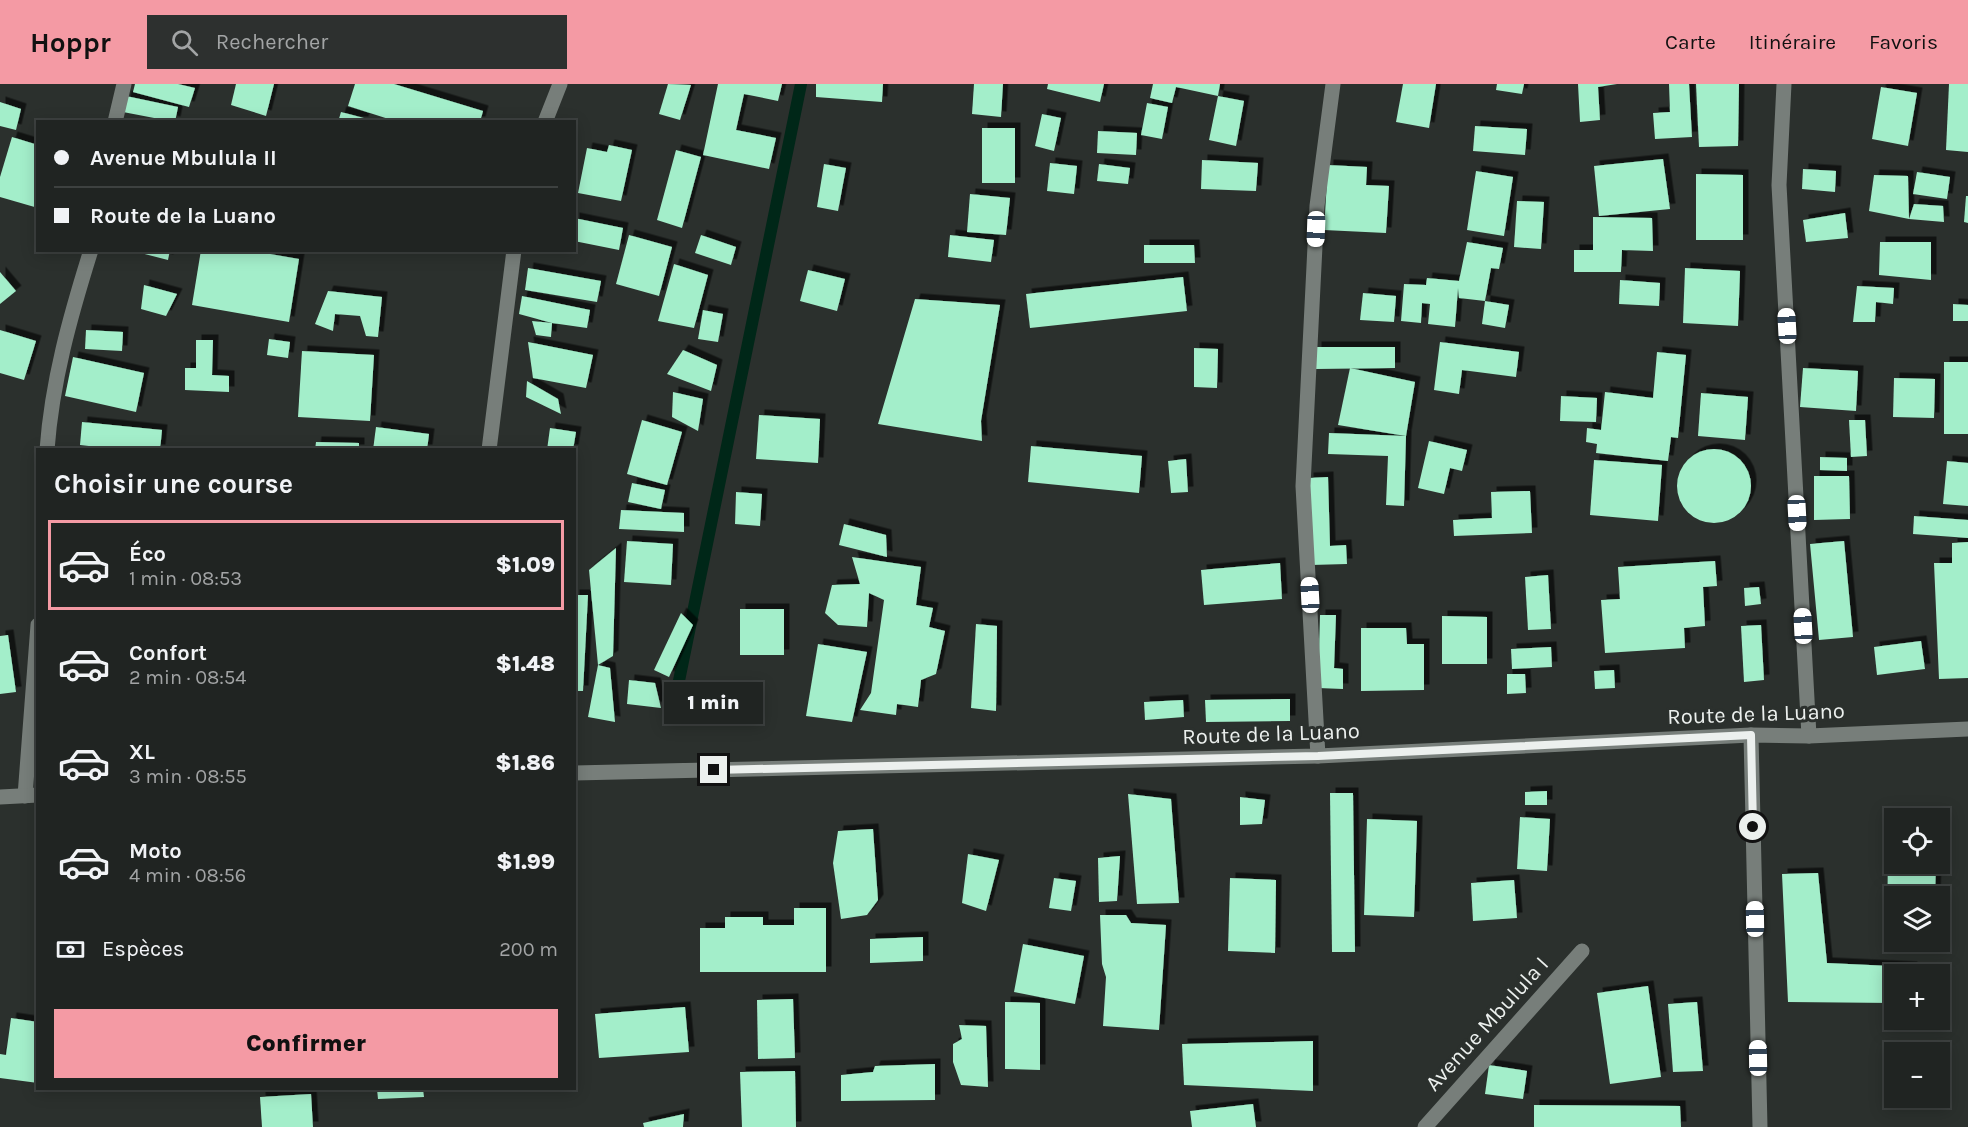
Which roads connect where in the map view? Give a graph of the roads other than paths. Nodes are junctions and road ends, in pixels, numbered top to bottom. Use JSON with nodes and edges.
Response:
{"nodes":[{"id":1,"x":124,"y":84,"type":"edge"},
{"id":2,"x":560,"y":84,"type":"edge"},
{"id":3,"x":1333,"y":84,"type":"edge"},
{"id":4,"x":1784,"y":84,"type":"edge"},
{"id":5,"x":115,"y":120,"type":"edge"},
{"id":6,"x":546,"y":120,"type":"edge"},
{"id":7,"x":90,"y":252,"type":"edge"},
{"id":8,"x":514,"y":252,"type":"edge"},
{"id":9,"x":47,"y":448,"type":"edge"},
{"id":10,"x":489,"y":448,"type":"edge"},
{"id":11,"x":36,"y":682,"type":"edge"},
{"id":12,"x":1968,"y":729,"type":"edge"},
{"id":13,"x":1751,"y":735,"type":"junction"},
{"id":14,"x":1809,"y":736,"type":"junction"},
{"id":15,"x":1318,"y":756,"type":"junction"},
{"id":16,"x":576,"y":773,"type":"edge"},
{"id":17,"x":32,"y":796,"type":"edge"},
{"id":18,"x":0,"y":797,"type":"edge"},
{"id":19,"x":1582,"y":951,"type":"dead end"},
{"id":20,"x":1425,"y":1127,"type":"edge"},
{"id":21,"x":1760,"y":1127,"type":"edge"}],
"edges":[{"from":1,"to":5,"type":"street"},
{"from":2,"to":6,"type":"street"},
{"from":3,"to":15,"type":"street"},
{"from":4,"to":14,"type":"street"},
{"from":7,"to":9,"type":"street"},
{"from":8,"to":10,"type":"street"},
{"from":11,"to":17,"type":"street"},
{"from":12,"to":14,"type":"street","name":"Route de la Luano"},
{"from":13,"to":14,"type":"street","name":"Route de la Luano"},
{"from":13,"to":15,"type":"street","name":"Route de la Luano"},
{"from":13,"to":21,"type":"street"},
{"from":15,"to":16,"type":"street","name":"Route de la Luano"},
{"from":17,"to":18,"type":"street"},
{"from":19,"to":20,"type":"street","name":"Avenue Mbulula I"}]}
